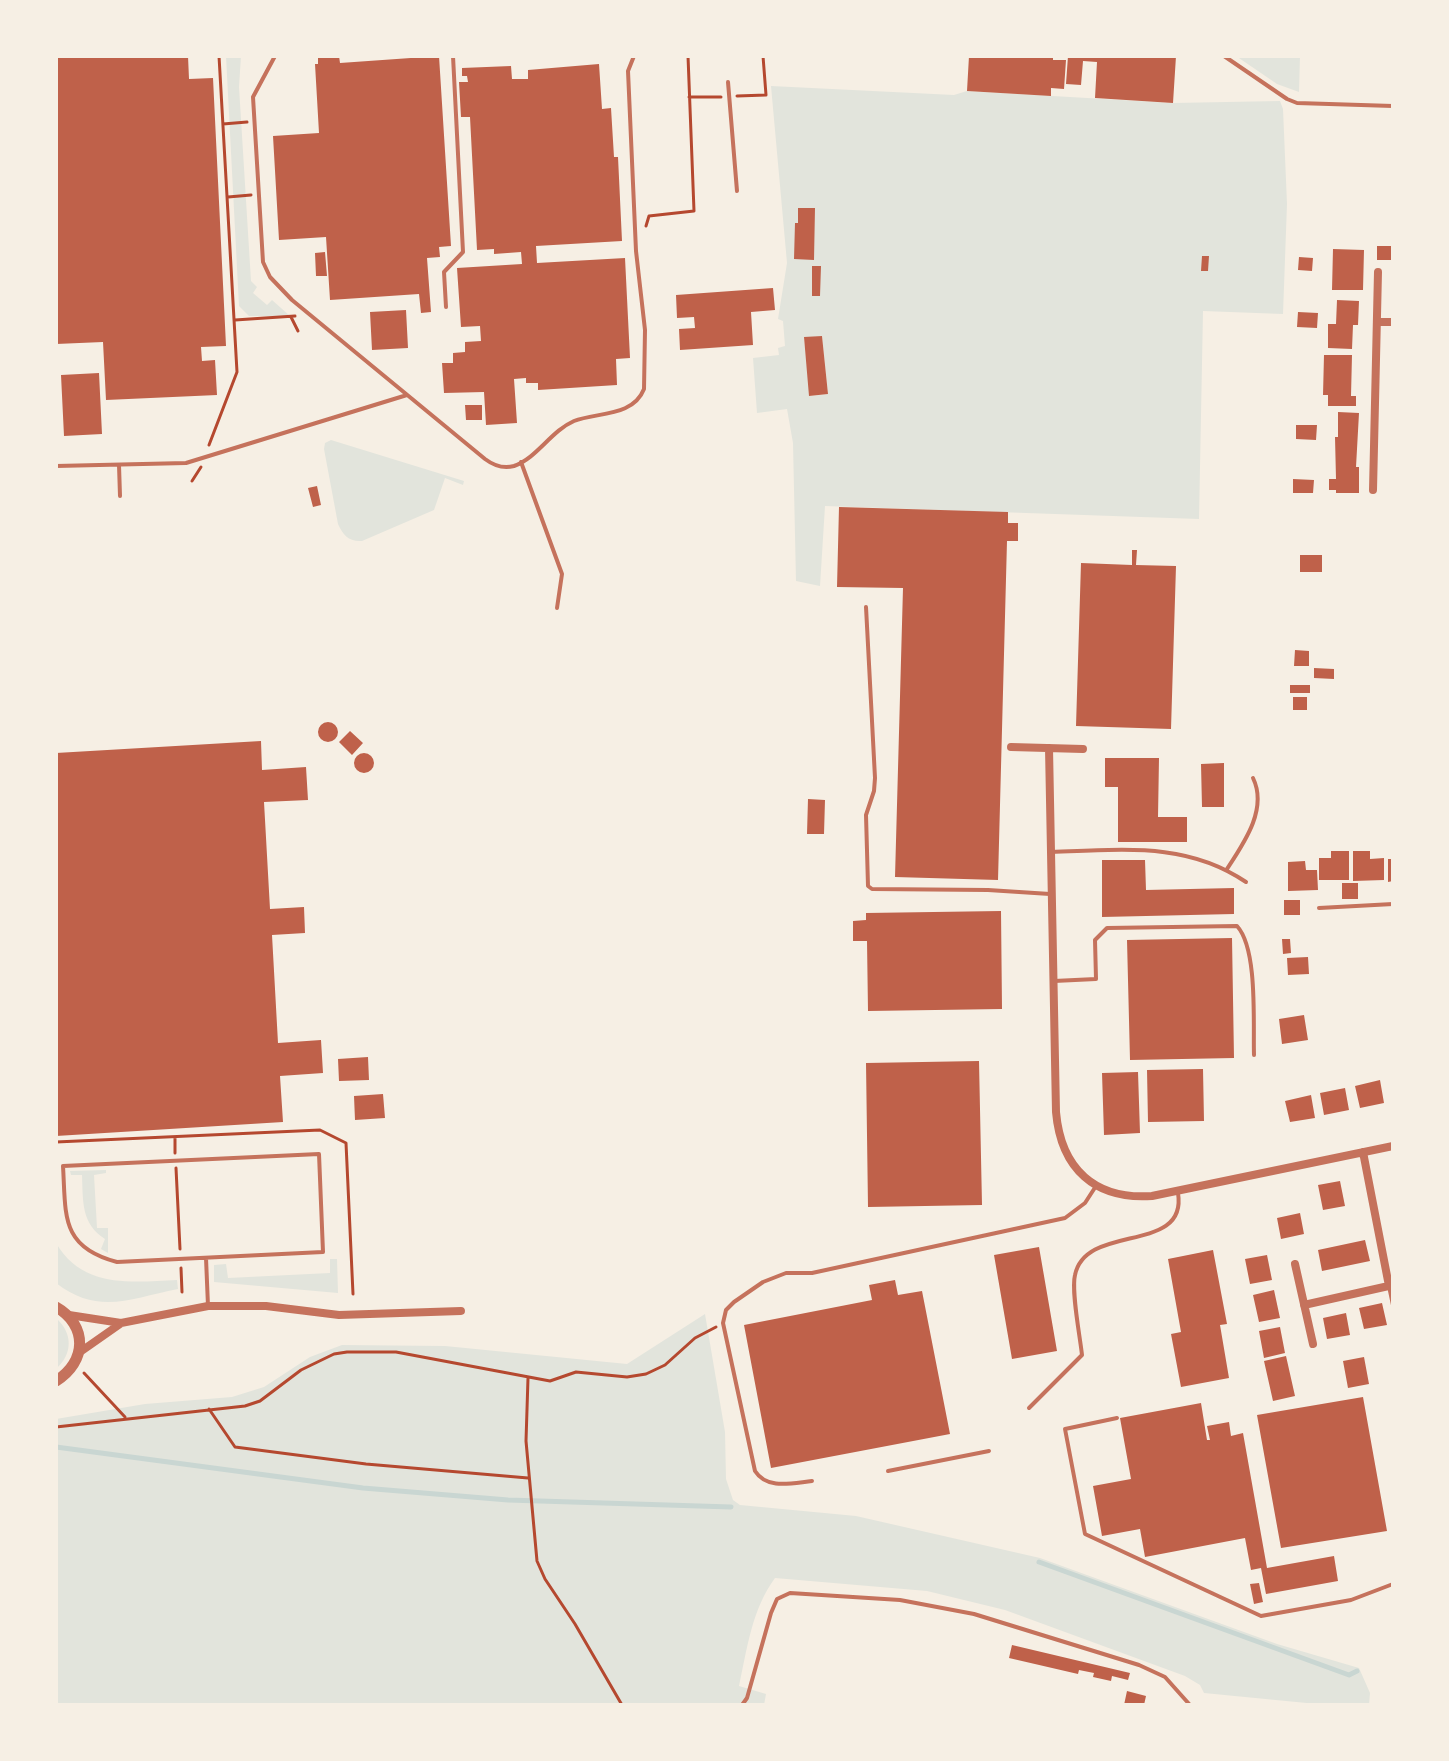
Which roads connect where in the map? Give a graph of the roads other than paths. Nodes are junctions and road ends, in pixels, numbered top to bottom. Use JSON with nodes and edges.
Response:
{"nodes":[{"id":1,"x":275,"y":56,"type":"edge"},
{"id":2,"x":453,"y":56,"type":"edge"},
{"id":3,"x":634,"y":56,"type":"edge"},
{"id":4,"x":1224,"y":56,"type":"edge"},
{"id":5,"x":728,"y":82,"type":"dead end"},
{"id":6,"x":1393,"y":106,"type":"edge"},
{"id":7,"x":737,"y":191,"type":"dead end"},
{"id":8,"x":1378,"y":272,"type":"dead end"},
{"id":9,"x":446,"y":307,"type":"dead end"},
{"id":10,"x":1377,"y":322,"type":"junction"},
{"id":11,"x":1393,"y":322,"type":"edge"},
{"id":12,"x":407,"y":395,"type":"junction"},
{"id":13,"x":521,"y":462,"type":"junction"},
{"id":14,"x":119,"y":465,"type":"junction"},
{"id":15,"x":56,"y":466,"type":"edge"},
{"id":16,"x":1373,"y":490,"type":"dead end"},
{"id":17,"x":120,"y":496,"type":"dead end"},
{"id":18,"x":866,"y":607,"type":"dead end"},
{"id":19,"x":557,"y":608,"type":"dead end"},
{"id":20,"x":1011,"y":747,"type":"dead end"},
{"id":21,"x":1049,"y":748,"type":"junction"},
{"id":22,"x":1083,"y":749,"type":"dead end"},
{"id":23,"x":1253,"y":778,"type":"dead end"},
{"id":24,"x":1051,"y":852,"type":"junction"},
{"id":25,"x":1227,"y":869,"type":"junction"},
{"id":26,"x":1246,"y":882,"type":"dead end"},
{"id":27,"x":1052,"y":894,"type":"junction"},
{"id":28,"x":1393,"y":904,"type":"edge"},
{"id":29,"x":1319,"y":908,"type":"dead end"},
{"id":30,"x":1054,"y":981,"type":"junction"},
{"id":31,"x":1254,"y":1055,"type":"dead end"},
{"id":32,"x":1393,"y":1146,"type":"edge"},
{"id":33,"x":1363,"y":1152,"type":"junction"},
{"id":34,"x":1096,"y":1186,"type":"junction"},
{"id":35,"x":1178,"y":1190,"type":"junction"},
{"id":36,"x":206,"y":1258,"type":"junction"},
{"id":37,"x":1295,"y":1264,"type":"dead end"},
{"id":38,"x":1391,"y":1286,"type":"edge"},
{"id":39,"x":1304,"y":1305,"type":"junction"},
{"id":40,"x":1393,"y":1305,"type":"edge"},
{"id":41,"x":208,"y":1306,"type":"junction"},
{"id":42,"x":57,"y":1307,"type":"edge"},
{"id":43,"x":461,"y":1311,"type":"dead end"},
{"id":44,"x":69,"y":1315,"type":"junction"},
{"id":45,"x":121,"y":1323,"type":"junction"},
{"id":46,"x":1313,"y":1344,"type":"dead end"},
{"id":47,"x":80,"y":1352,"type":"junction"},
{"id":48,"x":56,"y":1381,"type":"edge"},
{"id":49,"x":1029,"y":1408,"type":"dead end"},
{"id":50,"x":1117,"y":1418,"type":"dead end"},
{"id":51,"x":989,"y":1451,"type":"dead end"},
{"id":52,"x":888,"y":1471,"type":"dead end"},
{"id":53,"x":812,"y":1481,"type":"dead end"},
{"id":54,"x":1393,"y":1584,"type":"edge"},
{"id":55,"x":742,"y":1705,"type":"edge"},
{"id":56,"x":1190,"y":1705,"type":"edge"}],
"edges":[{"from":1,"to":12,"type":"lane"},
{"from":2,"to":9,"type":"lane"},
{"from":3,"to":13,"type":"lane"},
{"from":4,"to":6,"type":"lane"},
{"from":5,"to":7,"type":"lane"},
{"from":8,"to":10,"type":"street"},
{"from":10,"to":11,"type":"street"},
{"from":10,"to":16,"type":"street"},
{"from":12,"to":13,"type":"lane"},
{"from":12,"to":14,"type":"lane"},
{"from":13,"to":19,"type":"lane"},
{"from":14,"to":15,"type":"lane"},
{"from":14,"to":17,"type":"lane"},
{"from":18,"to":27,"type":"lane"},
{"from":20,"to":21,"type":"street"},
{"from":21,"to":22,"type":"street"},
{"from":21,"to":24,"type":"street"},
{"from":23,"to":25,"type":"lane"},
{"from":24,"to":25,"type":"lane"},
{"from":24,"to":27,"type":"street"},
{"from":25,"to":26,"type":"lane"},
{"from":27,"to":30,"type":"street"},
{"from":28,"to":29,"type":"lane"},
{"from":30,"to":31,"type":"lane"},
{"from":30,"to":34,"type":"street"},
{"from":32,"to":33,"type":"street"},
{"from":33,"to":35,"type":"street"},
{"from":33,"to":38,"type":"street"},
{"from":34,"to":35,"type":"street"},
{"from":34,"to":53,"type":"lane"},
{"from":35,"to":49,"type":"lane"},
{"from":36,"to":36,"type":"lane"},
{"from":36,"to":41,"type":"lane"},
{"from":37,"to":39,"type":"street"},
{"from":38,"to":39,"type":"street"},
{"from":38,"to":40,"type":"lane"},
{"from":39,"to":46,"type":"street"},
{"from":41,"to":43,"type":"street"},
{"from":41,"to":45,"type":"street"},
{"from":42,"to":44,"type":"street"},
{"from":44,"to":45,"type":"street"},
{"from":44,"to":47,"type":"street"},
{"from":45,"to":47,"type":"street"},
{"from":47,"to":48,"type":"street"},
{"from":50,"to":54,"type":"lane"},
{"from":51,"to":52,"type":"lane"},
{"from":55,"to":56,"type":"lane"}]}
